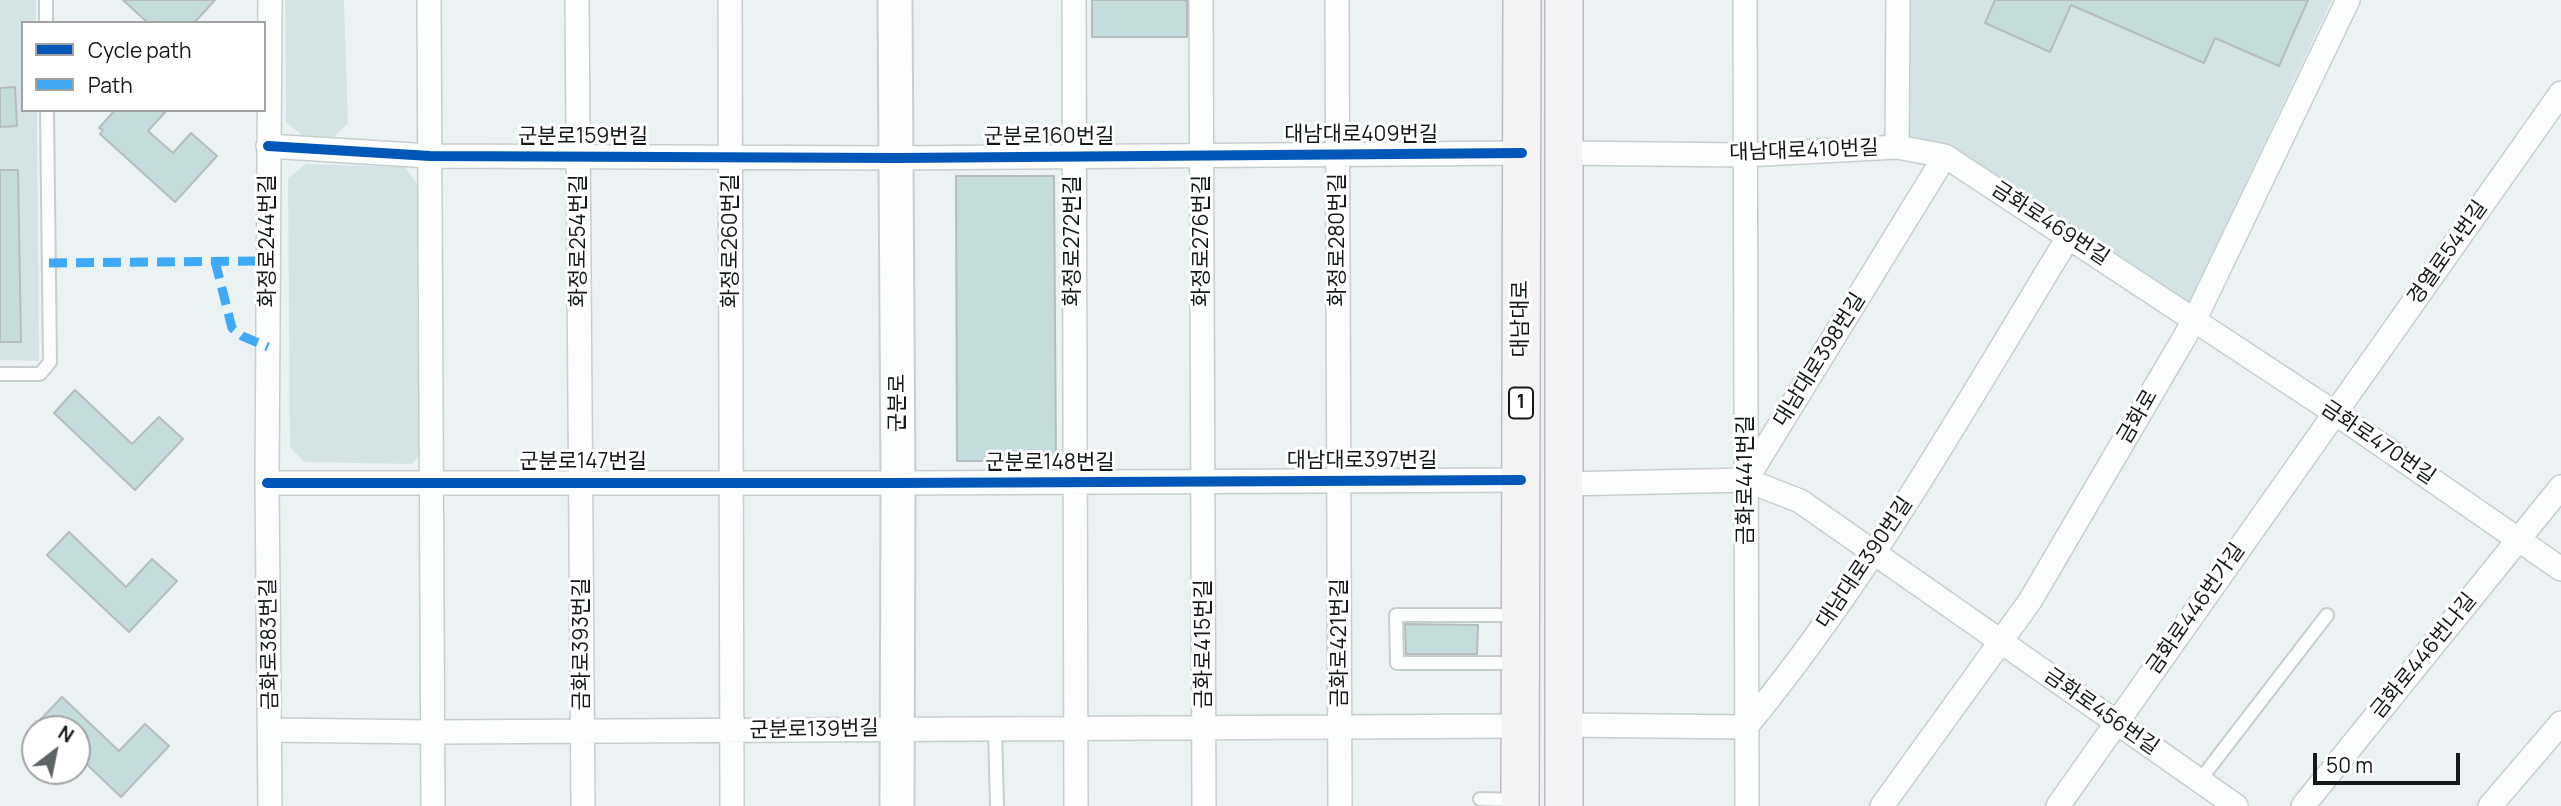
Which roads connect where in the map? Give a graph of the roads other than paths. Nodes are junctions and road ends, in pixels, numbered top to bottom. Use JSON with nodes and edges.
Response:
{"nodes":[{"id":1,"x":46,"y":0,"type":"edge"},
{"id":2,"x":270,"y":0,"type":"edge"},
{"id":3,"x":429,"y":0,"type":"edge"},
{"id":4,"x":577,"y":0,"type":"edge"},
{"id":5,"x":730,"y":0,"type":"edge"},
{"id":6,"x":895,"y":0,"type":"edge"},
{"id":7,"x":1074,"y":0,"type":"edge"},
{"id":8,"x":1201,"y":0,"type":"edge"},
{"id":9,"x":1337,"y":0,"type":"edge"},
{"id":10,"x":1522,"y":0,"type":"edge"},
{"id":11,"x":1564,"y":0,"type":"edge"},
{"id":12,"x":1745,"y":0,"type":"edge"},
{"id":13,"x":1898,"y":0,"type":"edge"},
{"id":14,"x":2348,"y":0,"type":"edge"},
{"id":15,"x":46,"y":21,"type":"edge"},
{"id":16,"x":2561,"y":93,"type":"edge"},
{"id":17,"x":47,"y":112,"type":"edge"},
{"id":18,"x":268,"y":146,"type":"junction"},
{"id":19,"x":1897,"y":147,"type":"junction"},
{"id":20,"x":1522,"y":153,"type":"junction"},
{"id":21,"x":1564,"y":153,"type":"junction"},
{"id":22,"x":1338,"y":154,"type":"junction"},
{"id":23,"x":1201,"y":155,"type":"junction"},
{"id":24,"x":1744,"y":155,"type":"junction"},
{"id":25,"x":430,"y":156,"type":"junction"},
{"id":26,"x":578,"y":156,"type":"junction"},
{"id":27,"x":730,"y":156,"type":"junction"},
{"id":28,"x":1073,"y":156,"type":"junction"},
{"id":29,"x":1945,"y":156,"type":"junction"},
{"id":30,"x":897,"y":158,"type":"junction"},
{"id":31,"x":2069,"y":236,"type":"junction"},
{"id":32,"x":2194,"y":321,"type":"junction"},
{"id":33,"x":0,"y":374,"type":"edge"},
{"id":34,"x":2335,"y":413,"type":"junction"},
{"id":35,"x":1521,"y":480,"type":"junction"},
{"id":36,"x":432,"y":481,"type":"junction"},
{"id":37,"x":1203,"y":481,"type":"junction"},
{"id":38,"x":1339,"y":481,"type":"junction"},
{"id":39,"x":1746,"y":481,"type":"junction"},
{"id":40,"x":581,"y":482,"type":"junction"},
{"id":41,"x":731,"y":482,"type":"junction"},
{"id":42,"x":1074,"y":482,"type":"junction"},
{"id":43,"x":267,"y":483,"type":"junction"},
{"id":44,"x":898,"y":483,"type":"junction"},
{"id":45,"x":1564,"y":484,"type":"junction"},
{"id":46,"x":2561,"y":486,"type":"edge"},
{"id":47,"x":2518,"y":539,"type":"junction"},
{"id":48,"x":1875,"y":554,"type":"junction"},
{"id":49,"x":2561,"y":569,"type":"edge"},
{"id":50,"x":1520,"y":615,"type":"junction"},
{"id":51,"x":2327,"y":615,"type":"dead end"},
{"id":52,"x":2004,"y":641,"type":"junction"},
{"id":53,"x":1520,"y":663,"type":"junction"},
{"id":54,"x":2115,"y":723,"type":"junction"},
{"id":55,"x":2561,"y":723,"type":"edge"},
{"id":56,"x":1564,"y":725,"type":"junction"},
{"id":57,"x":1520,"y":726,"type":"junction"},
{"id":58,"x":1340,"y":727,"type":"junction"},
{"id":59,"x":1746,"y":727,"type":"junction"},
{"id":60,"x":1204,"y":728,"type":"junction"},
{"id":61,"x":897,"y":729,"type":"junction"},
{"id":62,"x":995,"y":729,"type":"junction"},
{"id":63,"x":1076,"y":729,"type":"junction"},
{"id":64,"x":271,"y":730,"type":"junction"},
{"id":65,"x":732,"y":730,"type":"junction"},
{"id":66,"x":432,"y":732,"type":"junction"},
{"id":67,"x":582,"y":732,"type":"junction"},
{"id":68,"x":2200,"y":780,"type":"junction"},
{"id":69,"x":1480,"y":799,"type":"dead end"},
{"id":70,"x":1520,"y":803,"type":"edge"},
{"id":71,"x":270,"y":806,"type":"edge"},
{"id":72,"x":433,"y":806,"type":"edge"},
{"id":73,"x":583,"y":806,"type":"edge"},
{"id":74,"x":732,"y":806,"type":"edge"},
{"id":75,"x":897,"y":806,"type":"edge"},
{"id":76,"x":997,"y":806,"type":"edge"},
{"id":77,"x":1076,"y":806,"type":"edge"},
{"id":78,"x":1205,"y":806,"type":"edge"},
{"id":79,"x":1340,"y":806,"type":"edge"},
{"id":80,"x":1564,"y":806,"type":"edge"},
{"id":81,"x":1746,"y":806,"type":"edge"},
{"id":82,"x":1882,"y":806,"type":"edge"},
{"id":83,"x":2058,"y":806,"type":"edge"},
{"id":84,"x":2236,"y":806,"type":"edge"},
{"id":85,"x":2303,"y":806,"type":"edge"},
{"id":86,"x":2490,"y":806,"type":"edge"}],
"edges":[{"from":1,"to":15,"type":"lane"},
{"from":2,"to":18,"type":"street","name":"화정로244번길"},
{"from":3,"to":25,"type":"street"},
{"from":4,"to":26,"type":"street","name":"화정로254번길"},
{"from":5,"to":27,"type":"street","name":"화정로260번길"},
{"from":6,"to":30,"type":"street","name":"군분로"},
{"from":7,"to":28,"type":"street","name":"화정로272번길"},
{"from":8,"to":23,"type":"street","name":"화정로276번길"},
{"from":9,"to":22,"type":"street","name":"화정로280번길"},
{"from":10,"to":20,"type":"main road","name":"대남대로","number":"1"},
{"from":11,"to":21,"type":"main road","name":"대남대로","number":"1"},
{"from":12,"to":24,"type":"street","name":"금화로441번길"},
{"from":13,"to":19,"type":"street","name":"대남대로410번길"},
{"from":14,"to":32,"type":"street","name":"금화로"},
{"from":16,"to":34,"type":"street","name":"경열로54번길"},
{"from":17,"to":33,"type":"lane"},
{"from":18,"to":25,"type":"street","name":"군분로159번길"},
{"from":18,"to":43,"type":"street","name":"화정로244번길"},
{"from":19,"to":24,"type":"street","name":"대남대로410번길"},
{"from":19,"to":29,"type":"street","name":"금화로469번길"},
{"from":20,"to":22,"type":"street","name":"대남대로409번길"},
{"from":20,"to":35,"type":"main road","name":"대남대로","number":"1"},
{"from":21,"to":24,"type":"street","name":"대남대로410번길"},
{"from":21,"to":45,"type":"main road","name":"대남대로","number":"1"},
{"from":22,"to":23,"type":"street","name":"대남대로409번길"},
{"from":22,"to":38,"type":"street","name":"화정로280번길"},
{"from":23,"to":28,"type":"street","name":"군분로160번길"},
{"from":23,"to":37,"type":"street","name":"화정로276번길"},
{"from":24,"to":39,"type":"street","name":"금화로441번길"},
{"from":25,"to":26,"type":"street","name":"군분로159번길"},
{"from":25,"to":36,"type":"street"},
{"from":26,"to":27,"type":"street","name":"군분로159번길"},
{"from":26,"to":40,"type":"street","name":"화정로254번길"},
{"from":27,"to":30,"type":"street","name":"군분로159번길"},
{"from":27,"to":41,"type":"street","name":"화정로260번길"},
{"from":28,"to":30,"type":"street","name":"군분로160번길"},
{"from":28,"to":42,"type":"street","name":"화정로272번길"},
{"from":29,"to":31,"type":"street","name":"금화로469번길"},
{"from":29,"to":39,"type":"street","name":"대남대로398번길"},
{"from":30,"to":44,"type":"street","name":"군분로"},
{"from":31,"to":32,"type":"street","name":"금화로469번길"},
{"from":31,"to":48,"type":"street","name":"대남대로390번길"},
{"from":32,"to":34,"type":"street","name":"금화로470번길"},
{"from":32,"to":52,"type":"street","name":"금화로"},
{"from":34,"to":47,"type":"street","name":"금화로470번길"},
{"from":34,"to":54,"type":"street","name":"금화로446번가길"},
{"from":35,"to":38,"type":"street","name":"대남대로397번길"},
{"from":35,"to":50,"type":"main road","name":"대남대로","number":"1"},
{"from":36,"to":40,"type":"street","name":"군분로147번길"},
{"from":36,"to":43,"type":"street","name":"군분로147번길"},
{"from":36,"to":66,"type":"street"},
{"from":37,"to":38,"type":"street","name":"대남대로397번길"},
{"from":37,"to":42,"type":"street","name":"군분로148번길"},
{"from":37,"to":60,"type":"street","name":"금화로415번길"},
{"from":38,"to":58,"type":"street","name":"금화로421번길"},
{"from":39,"to":45,"type":"street"},
{"from":39,"to":48,"type":"street","name":"금화로456번길"},
{"from":39,"to":59,"type":"street","name":"금화로441번길"},
{"from":40,"to":41,"type":"street","name":"군분로147번길"},
{"from":40,"to":67,"type":"street","name":"금화로393번길"},
{"from":41,"to":44,"type":"street","name":"군분로147번길"},
{"from":41,"to":65,"type":"street","name":"군분로139번길"},
{"from":42,"to":44,"type":"street","name":"군분로148번길"},
{"from":42,"to":63,"type":"street","name":"군분로148번길"},
{"from":43,"to":64,"type":"street","name":"금화로383번길"},
{"from":44,"to":61,"type":"street","name":"군분로"},
{"from":45,"to":56,"type":"main road","name":"대남대로","number":"1"},
{"from":46,"to":47,"type":"street","name":"금화로446번나길"},
{"from":47,"to":49,"type":"street","name":"금화로470번길"},
{"from":47,"to":85,"type":"street","name":"금화로446번나길"},
{"from":48,"to":52,"type":"street","name":"금화로456번길"},
{"from":48,"to":59,"type":"street","name":"대남대로390번길"},
{"from":50,"to":53,"type":"main road","name":"대남대로","number":"1"},
{"from":50,"to":53,"type":"lane"},
{"from":51,"to":68,"type":"lane"},
{"from":52,"to":54,"type":"street","name":"금화로456번길"},
{"from":52,"to":82,"type":"street","name":"금화로"},
{"from":53,"to":57,"type":"main road","name":"대남대로","number":"1"},
{"from":54,"to":68,"type":"street","name":"금화로456번길"},
{"from":54,"to":83,"type":"street","name":"금화로446번가길"},
{"from":55,"to":86,"type":"street"},
{"from":56,"to":59,"type":"street"},
{"from":56,"to":80,"type":"main road","name":"대남대로","number":"1"},
{"from":57,"to":58,"type":"street","name":"군분로139번길"},
{"from":57,"to":70,"type":"main road","name":"대남대로","number":"1"},
{"from":58,"to":60,"type":"street","name":"군분로139번길"},
{"from":58,"to":79,"type":"street","name":"금화로421번길"},
{"from":59,"to":81,"type":"street","name":"금화로441번길"},
{"from":60,"to":63,"type":"street","name":"군분로139번길"},
{"from":60,"to":78,"type":"street","name":"금화로415번길"},
{"from":61,"to":62,"type":"street","name":"군분로139번길"},
{"from":61,"to":65,"type":"street","name":"군분로139번길"},
{"from":61,"to":75,"type":"street","name":"군분로"},
{"from":62,"to":63,"type":"street","name":"군분로139번길"},
{"from":62,"to":76,"type":"lane"},
{"from":63,"to":77,"type":"street","name":"군분로148번길"},
{"from":64,"to":66,"type":"street","name":"군분로139번길"},
{"from":64,"to":71,"type":"street","name":"금화로383번길"},
{"from":65,"to":67,"type":"street","name":"군분로139번길"},
{"from":65,"to":74,"type":"street","name":"군분로139번길"},
{"from":66,"to":67,"type":"street","name":"군분로139번길"},
{"from":66,"to":72,"type":"street"},
{"from":67,"to":73,"type":"street","name":"금화로393번길"},
{"from":68,"to":84,"type":"street","name":"금화로456번길"},
{"from":69,"to":70,"type":"lane"}]}
